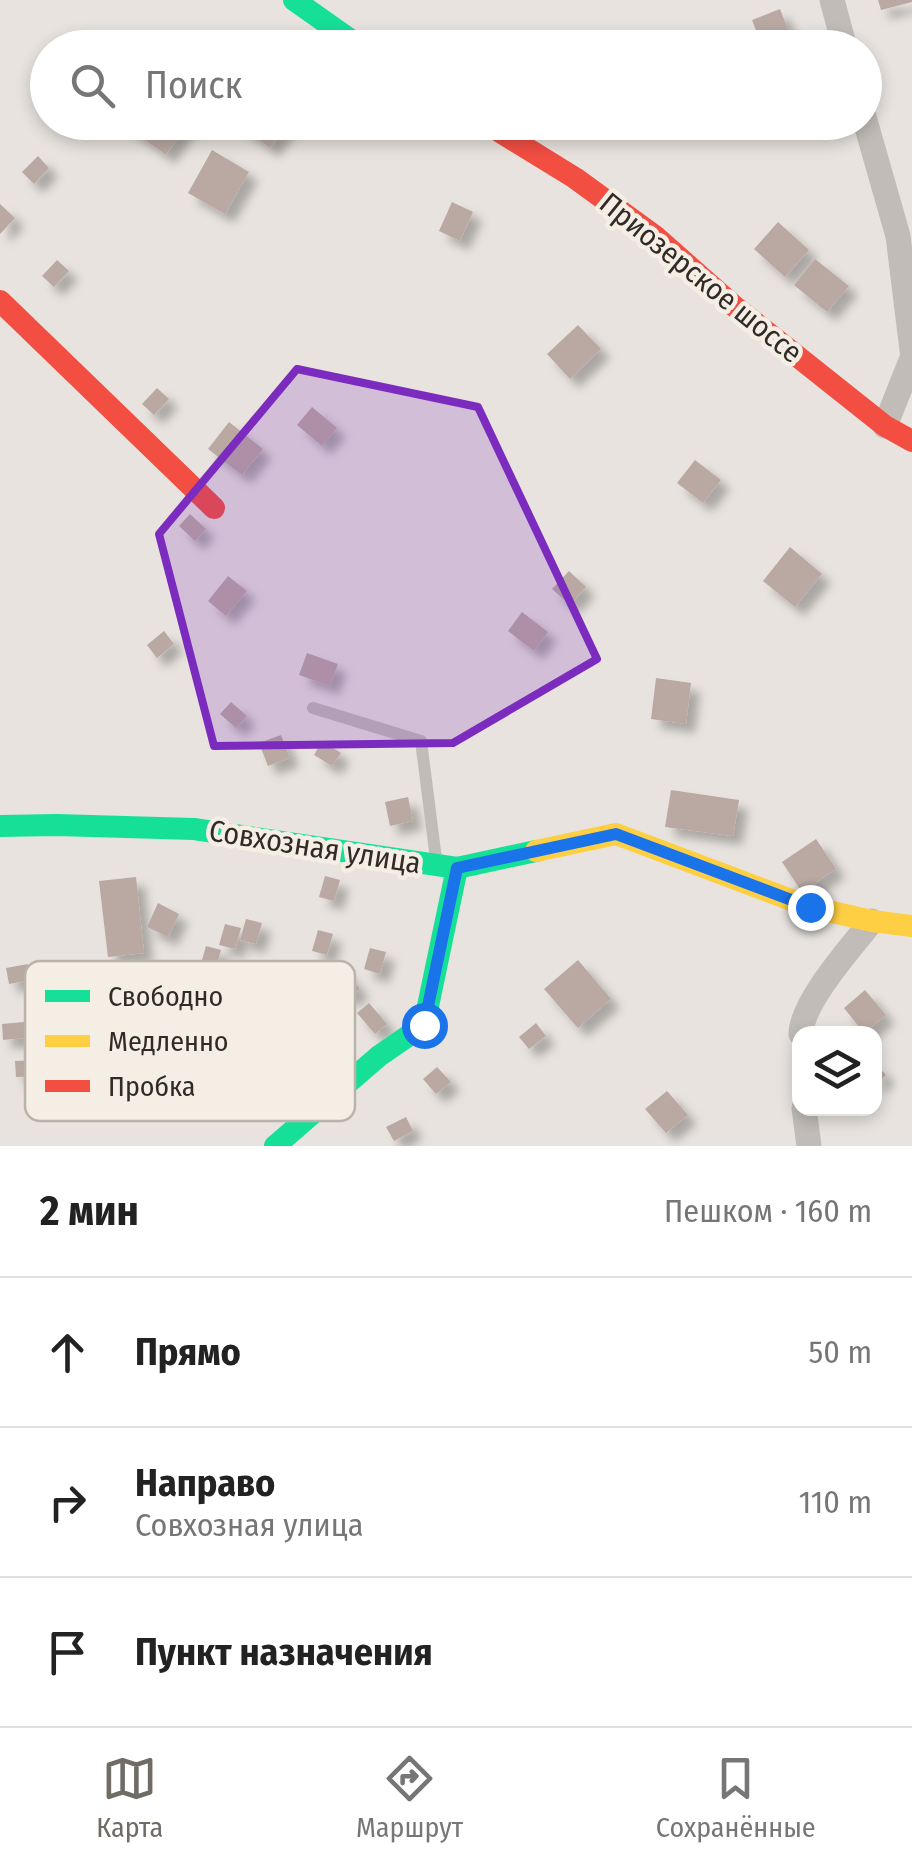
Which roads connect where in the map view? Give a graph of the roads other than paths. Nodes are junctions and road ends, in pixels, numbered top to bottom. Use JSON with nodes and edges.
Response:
{"nodes":[{"id":1,"x":294,"y":0,"type":"edge"},
{"id":2,"x":832,"y":0,"type":"edge"},
{"id":3,"x":336,"y":30,"type":"edge"},
{"id":4,"x":840,"y":30,"type":"edge"},
{"id":5,"x":513,"y":140,"type":"edge"},
{"id":6,"x":871,"y":140,"type":"edge"},
{"id":7,"x":0,"y":302,"type":"edge"},
{"id":8,"x":912,"y":350,"type":"edge"},
{"id":9,"x":912,"y":358,"type":"edge"},
{"id":10,"x":885,"y":426,"type":"junction"},
{"id":11,"x":912,"y":440,"type":"edge"},
{"id":12,"x":214,"y":508,"type":"dead end"},
{"id":13,"x":313,"y":708,"type":"dead end"},
{"id":14,"x":0,"y":826,"type":"edge"},
{"id":15,"x":447,"y":867,"type":"junction"},
{"id":16,"x":872,"y":921,"type":"junction"},
{"id":17,"x":912,"y":926,"type":"edge"},
{"id":18,"x":801,"y":1026,"type":"edge"},
{"id":19,"x":355,"y":1077,"type":"edge"},
{"id":20,"x":805,"y":1116,"type":"edge"},
{"id":21,"x":304,"y":1121,"type":"edge"},
{"id":22,"x":275,"y":1146,"type":"edge"},
{"id":23,"x":809,"y":1146,"type":"edge"}],
"edges":[{"from":1,"to":3,"type":"street"},
{"from":2,"to":4,"type":"street"},
{"from":5,"to":10,"type":"street","name":"Приозерское шоссе"},
{"from":6,"to":8,"type":"street"},
{"from":7,"to":12,"type":"street"},
{"from":9,"to":10,"type":"street"},
{"from":10,"to":11,"type":"street","name":"Приозерское шоссе"},
{"from":13,"to":15,"type":"lane"},
{"from":14,"to":15,"type":"street","name":"Совхозная улица"},
{"from":15,"to":16,"type":"street","name":"Совхозная улица"},
{"from":15,"to":19,"type":"street"},
{"from":16,"to":17,"type":"street","name":"Совхозная улица"},
{"from":16,"to":18,"type":"street"},
{"from":20,"to":23,"type":"street"},
{"from":21,"to":22,"type":"street"}]}
